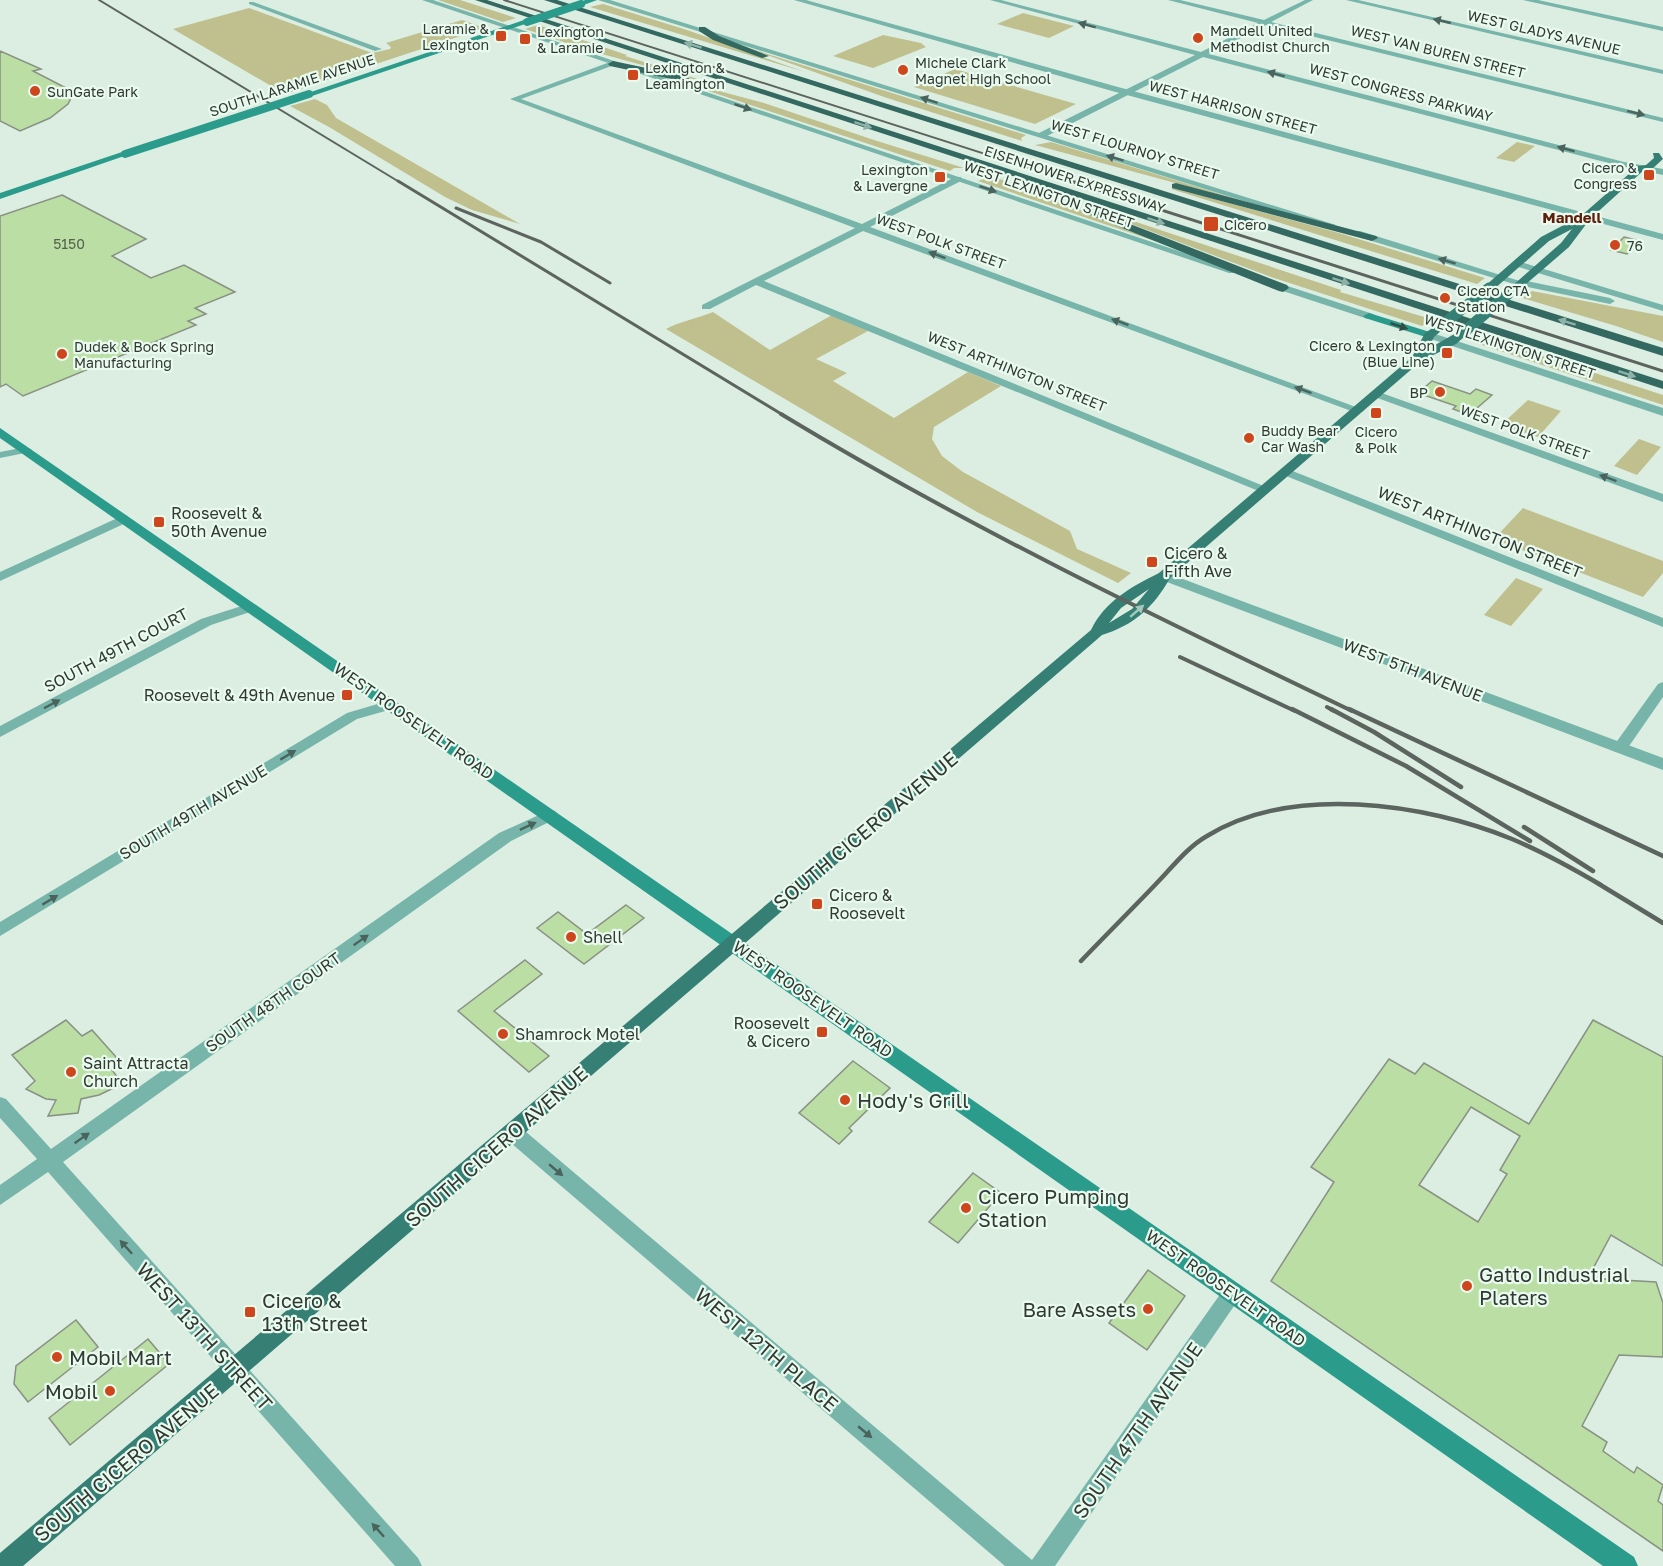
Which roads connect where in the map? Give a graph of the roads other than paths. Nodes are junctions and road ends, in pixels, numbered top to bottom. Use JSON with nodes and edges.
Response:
{"nodes":[{"id":1,"x":261,"y":0,"type":"edge"},
{"id":2,"x":426,"y":0,"type":"edge"},
{"id":3,"x":479,"y":0,"type":"edge"},
{"id":4,"x":548,"y":0,"type":"edge"},
{"id":5,"x":593,"y":0,"type":"edge"},
{"id":6,"x":602,"y":0,"type":"edge"},
{"id":7,"x":798,"y":0,"type":"edge"},
{"id":8,"x":993,"y":0,"type":"edge"},
{"id":9,"x":1171,"y":0,"type":"edge"},
{"id":10,"x":1310,"y":0,"type":"edge"},
{"id":11,"x":1349,"y":0,"type":"edge"},
{"id":12,"x":1527,"y":0,"type":"edge"},
{"id":13,"x":251,"y":3,"type":"junction"},
{"id":14,"x":242,"y":5,"type":"dead end"},
{"id":15,"x":1265,"y":23,"type":"junction"},
{"id":16,"x":508,"y":28,"type":"junction"},
{"id":17,"x":702,"y":29,"type":"junction"},
{"id":18,"x":1663,"y":29,"type":"edge"},
{"id":19,"x":378,"y":49,"type":"dead end"},
{"id":20,"x":1203,"y":55,"type":"junction"},
{"id":21,"x":613,"y":64,"type":"junction"},
{"id":22,"x":1663,"y":72,"type":"edge"},
{"id":23,"x":1128,"y":93,"type":"junction"},
{"id":24,"x":807,"y":107,"type":"junction"},
{"id":25,"x":929,"y":120,"type":"junction"},
{"id":26,"x":1663,"y":120,"type":"edge"},
{"id":27,"x":1042,"y":135,"type":"junction"},
{"id":28,"x":1030,"y":152,"type":"junction"},
{"id":29,"x":1660,"y":152,"type":"edge"},
{"id":30,"x":981,"y":163,"type":"junction"},
{"id":31,"x":1641,"y":168,"type":"junction"},
{"id":32,"x":1663,"y":172,"type":"edge"},
{"id":33,"x":958,"y":179,"type":"junction"},
{"id":34,"x":0,"y":196,"type":"edge"},
{"id":35,"x":1586,"y":217,"type":"junction"},
{"id":36,"x":863,"y":228,"type":"junction"},
{"id":37,"x":1663,"y":237,"type":"edge"},
{"id":38,"x":1372,"y":238,"type":"junction"},
{"id":39,"x":1518,"y":264,"type":"junction"},
{"id":40,"x":1538,"y":270,"type":"junction"},
{"id":41,"x":1503,"y":278,"type":"junction"},
{"id":42,"x":757,"y":282,"type":"junction"},
{"id":43,"x":1521,"y":283,"type":"junction"},
{"id":44,"x":1283,"y":288,"type":"junction"},
{"id":45,"x":706,"y":307,"type":"dead end"},
{"id":46,"x":1663,"y":309,"type":"edge"},
{"id":47,"x":1369,"y":316,"type":"joint"},
{"id":48,"x":1429,"y":335,"type":"junction"},
{"id":49,"x":1452,"y":342,"type":"junction"},
{"id":50,"x":1663,"y":352,"type":"edge"},
{"id":51,"x":1417,"y":359,"type":"junction"},
{"id":52,"x":1663,"y":385,"type":"edge"},
{"id":53,"x":1376,"y":394,"type":"junction"},
{"id":54,"x":1358,"y":410,"type":"junction"},
{"id":55,"x":1663,"y":412,"type":"edge"},
{"id":56,"x":0,"y":432,"type":"edge"},
{"id":57,"x":26,"y":450,"type":"junction"},
{"id":58,"x":0,"y":455,"type":"edge"},
{"id":59,"x":1285,"y":472,"type":"junction"},
{"id":60,"x":1265,"y":489,"type":"junction"},
{"id":61,"x":1663,"y":498,"type":"edge"},
{"id":62,"x":124,"y":519,"type":"junction"},
{"id":63,"x":1164,"y":576,"type":"junction"},
{"id":64,"x":0,"y":577,"type":"edge"},
{"id":65,"x":251,"y":607,"type":"junction"},
{"id":66,"x":1663,"y":622,"type":"edge"},
{"id":67,"x":1663,"y":687,"type":"edge"},
{"id":68,"x":391,"y":705,"type":"junction"},
{"id":69,"x":0,"y":732,"type":"edge"},
{"id":70,"x":1620,"y":748,"type":"junction"},
{"id":71,"x":1663,"y":764,"type":"edge"},
{"id":72,"x":550,"y":815,"type":"junction"},
{"id":73,"x":0,"y":930,"type":"edge"},
{"id":74,"x":733,"y":943,"type":"junction"},
{"id":75,"x":0,"y":1105,"type":"edge"},
{"id":76,"x":512,"y":1132,"type":"junction"},
{"id":77,"x":50,"y":1161,"type":"junction"},
{"id":78,"x":0,"y":1196,"type":"edge"},
{"id":79,"x":1233,"y":1293,"type":"junction"},
{"id":80,"x":234,"y":1369,"type":"junction"},
{"id":81,"x":4,"y":1566,"type":"edge"},
{"id":82,"x":410,"y":1566,"type":"edge"},
{"id":83,"x":1023,"y":1566,"type":"edge"},
{"id":84,"x":1041,"y":1566,"type":"edge"},
{"id":85,"x":1625,"y":1566,"type":"edge"}],
"edges":[{"from":1,"to":13,"type":"street"},
{"from":2,"to":16,"type":"street","name":"WEST LEXINGTON STREET"},
{"from":3,"to":24,"type":"highway","name":"EISENHOWER EXPRESSWAY"},
{"from":25,"to":4,"type":"highway","name":"EISENHOWER EXPRESSWAY","one_way":true},
{"from":5,"to":16,"type":"main road","name":"SOUTH LARAMIE AVENUE","bridge":true},
{"from":6,"to":17,"type":"street","name":"WEST FLOURNOY STREET"},
{"from":7,"to":23,"type":"street","name":"WEST HARRISON STREET"},
{"from":20,"to":8,"type":"street","name":"WEST CONGRESS PARKWAY","one_way":true},
{"from":9,"to":15,"type":"street","name":"WEST VAN BUREN STREET"},
{"from":10,"to":15,"type":"street"},
{"from":22,"to":11,"type":"street","name":"WEST GLADYS AVENUE","one_way":true},
{"from":12,"to":18,"type":"street"},
{"from":13,"to":14,"type":"street"},
{"from":13,"to":19,"type":"street"},
{"from":15,"to":20,"type":"street"},
{"from":15,"to":26,"type":"street","name":"WEST VAN BUREN STREET","one_way":true},
{"from":16,"to":21,"type":"street","name":"WEST LEXINGTON STREET"},
{"from":16,"to":34,"type":"main road","name":"SOUTH LARAMIE AVENUE","bridge":true},
{"from":17,"to":25,"type":"highway"},
{"from":27,"to":17,"type":"street","name":"WEST FLOURNOY STREET","one_way":true},
{"from":20,"to":23,"type":"street"},
{"from":31,"to":20,"type":"street","name":"WEST CONGRESS PARKWAY","one_way":true},
{"from":21,"to":24,"type":"highway"},
{"from":21,"to":33,"type":"street","name":"WEST LEXINGTON STREET","one_way":true},
{"from":21,"to":36,"type":"street","name":"WEST POLK STREET"},
{"from":23,"to":27,"type":"street"},
{"from":23,"to":35,"type":"street","name":"WEST HARRISON STREET"},
{"from":24,"to":30,"type":"highway","name":"EISENHOWER EXPRESSWAY","one_way":true},
{"from":25,"to":28,"type":"highway","name":"EISENHOWER EXPRESSWAY"},
{"from":38,"to":27,"type":"street","name":"WEST FLOURNOY STREET","one_way":true},
{"from":28,"to":38,"type":"highway"},
{"from":50,"to":28,"type":"highway","name":"EISENHOWER EXPRESSWAY","one_way":true},
{"from":29,"to":31,"type":"main road","name":"SOUTH CICERO AVENUE"},
{"from":30,"to":44,"type":"highway"},
{"from":30,"to":52,"type":"highway","name":"EISENHOWER EXPRESSWAY","one_way":true},
{"from":31,"to":32,"type":"street","name":"WEST CONGRESS PARKWAY"},
{"from":31,"to":35,"type":"main road","name":"SOUTH CICERO AVENUE"},
{"from":33,"to":36,"type":"street"},
{"from":33,"to":44,"type":"street","name":"WEST LEXINGTON STREET","one_way":true},
{"from":35,"to":37,"type":"street","name":"WEST HARRISON STREET"},
{"from":35,"to":39,"type":"main road","name":"SOUTH CICERO AVENUE"},
{"from":35,"to":40,"type":"main road","name":"SOUTH CICERO AVENUE"},
{"from":36,"to":42,"type":"street"},
{"from":54,"to":36,"type":"street","name":"WEST POLK STREET","one_way":true},
{"from":41,"to":38,"type":"street","name":"WEST FLOURNOY STREET","one_way":true},
{"from":39,"to":40,"type":"street","name":"WEST FLOURNOY STREET"},
{"from":39,"to":41,"type":"main road","name":"SOUTH CICERO AVENUE"},
{"from":40,"to":43,"type":"main road","name":"SOUTH CICERO AVENUE"},
{"from":40,"to":46,"type":"street","name":"WEST FLOURNOY STREET"},
{"from":41,"to":43,"type":"street","name":"WEST FLOURNOY STREET"},
{"from":41,"to":48,"type":"main road","name":"SOUTH CICERO AVENUE","bridge":true},
{"from":42,"to":45,"type":"street"},
{"from":42,"to":60,"type":"street","name":"WEST ARTHINGTON STREET"},
{"from":43,"to":46,"type":"street","name":"WEST FLOURNOY STREET"},
{"from":43,"to":49,"type":"main road","name":"SOUTH CICERO AVENUE","bridge":true},
{"from":44,"to":47,"type":"street","name":"WEST LEXINGTON STREET"},
{"from":47,"to":48,"type":"main road","name":"WEST LEXINGTON STREET","one_way":true},
{"from":48,"to":49,"type":"street","name":"WEST LEXINGTON STREET"},
{"from":48,"to":51,"type":"main road","name":"SOUTH CICERO AVENUE"},
{"from":49,"to":51,"type":"main road","name":"SOUTH CICERO AVENUE"},
{"from":49,"to":55,"type":"street","name":"WEST LEXINGTON STREET"},
{"from":51,"to":53,"type":"main road","name":"SOUTH CICERO AVENUE"},
{"from":53,"to":54,"type":"main road","name":"SOUTH CICERO AVENUE"},
{"from":61,"to":53,"type":"street","name":"WEST POLK STREET","one_way":true},
{"from":54,"to":59,"type":"main road","name":"SOUTH CICERO AVENUE"},
{"from":56,"to":57,"type":"main road","name":"WEST ROOSEVELT ROAD"},
{"from":57,"to":58,"type":"street"},
{"from":57,"to":62,"type":"main road","name":"WEST ROOSEVELT ROAD"},
{"from":59,"to":60,"type":"main road","name":"SOUTH CICERO AVENUE"},
{"from":59,"to":66,"type":"street","name":"WEST ARTHINGTON STREET"},
{"from":60,"to":63,"type":"main road","name":"SOUTH CICERO AVENUE"},
{"from":62,"to":64,"type":"street"},
{"from":62,"to":65,"type":"main road","name":"WEST ROOSEVELT ROAD"},
{"from":63,"to":70,"type":"street","name":"WEST 5TH AVENUE"},
{"from":63,"to":74,"type":"main road","name":"SOUTH CICERO AVENUE"},
{"from":65,"to":68,"type":"main road","name":"WEST ROOSEVELT ROAD"},
{"from":69,"to":65,"type":"street","name":"SOUTH 49TH COURT","one_way":true},
{"from":67,"to":70,"type":"street"},
{"from":68,"to":72,"type":"main road","name":"WEST ROOSEVELT ROAD"},
{"from":73,"to":68,"type":"street","name":"SOUTH 49TH AVENUE","one_way":true},
{"from":70,"to":71,"type":"street","name":"WEST 5TH AVENUE"},
{"from":72,"to":74,"type":"main road","name":"WEST ROOSEVELT ROAD"},
{"from":77,"to":72,"type":"street","name":"SOUTH 48TH COURT","one_way":true},
{"from":74,"to":76,"type":"main road","name":"SOUTH CICERO AVENUE"},
{"from":74,"to":79,"type":"main road","name":"WEST ROOSEVELT ROAD"},
{"from":75,"to":77,"type":"street","name":"WEST 13TH STREET"},
{"from":76,"to":80,"type":"main road","name":"SOUTH CICERO AVENUE"},
{"from":76,"to":83,"type":"street","name":"WEST 12TH PLACE","one_way":true},
{"from":77,"to":78,"type":"street","name":"SOUTH 48TH COURT"},
{"from":80,"to":77,"type":"street","name":"WEST 13TH STREET","one_way":true},
{"from":79,"to":84,"type":"street","name":"SOUTH 47TH AVENUE"},
{"from":79,"to":85,"type":"main road","name":"WEST ROOSEVELT ROAD"},
{"from":80,"to":81,"type":"main road","name":"SOUTH CICERO AVENUE"},
{"from":82,"to":80,"type":"street","name":"WEST 13TH STREET","one_way":true}]}
